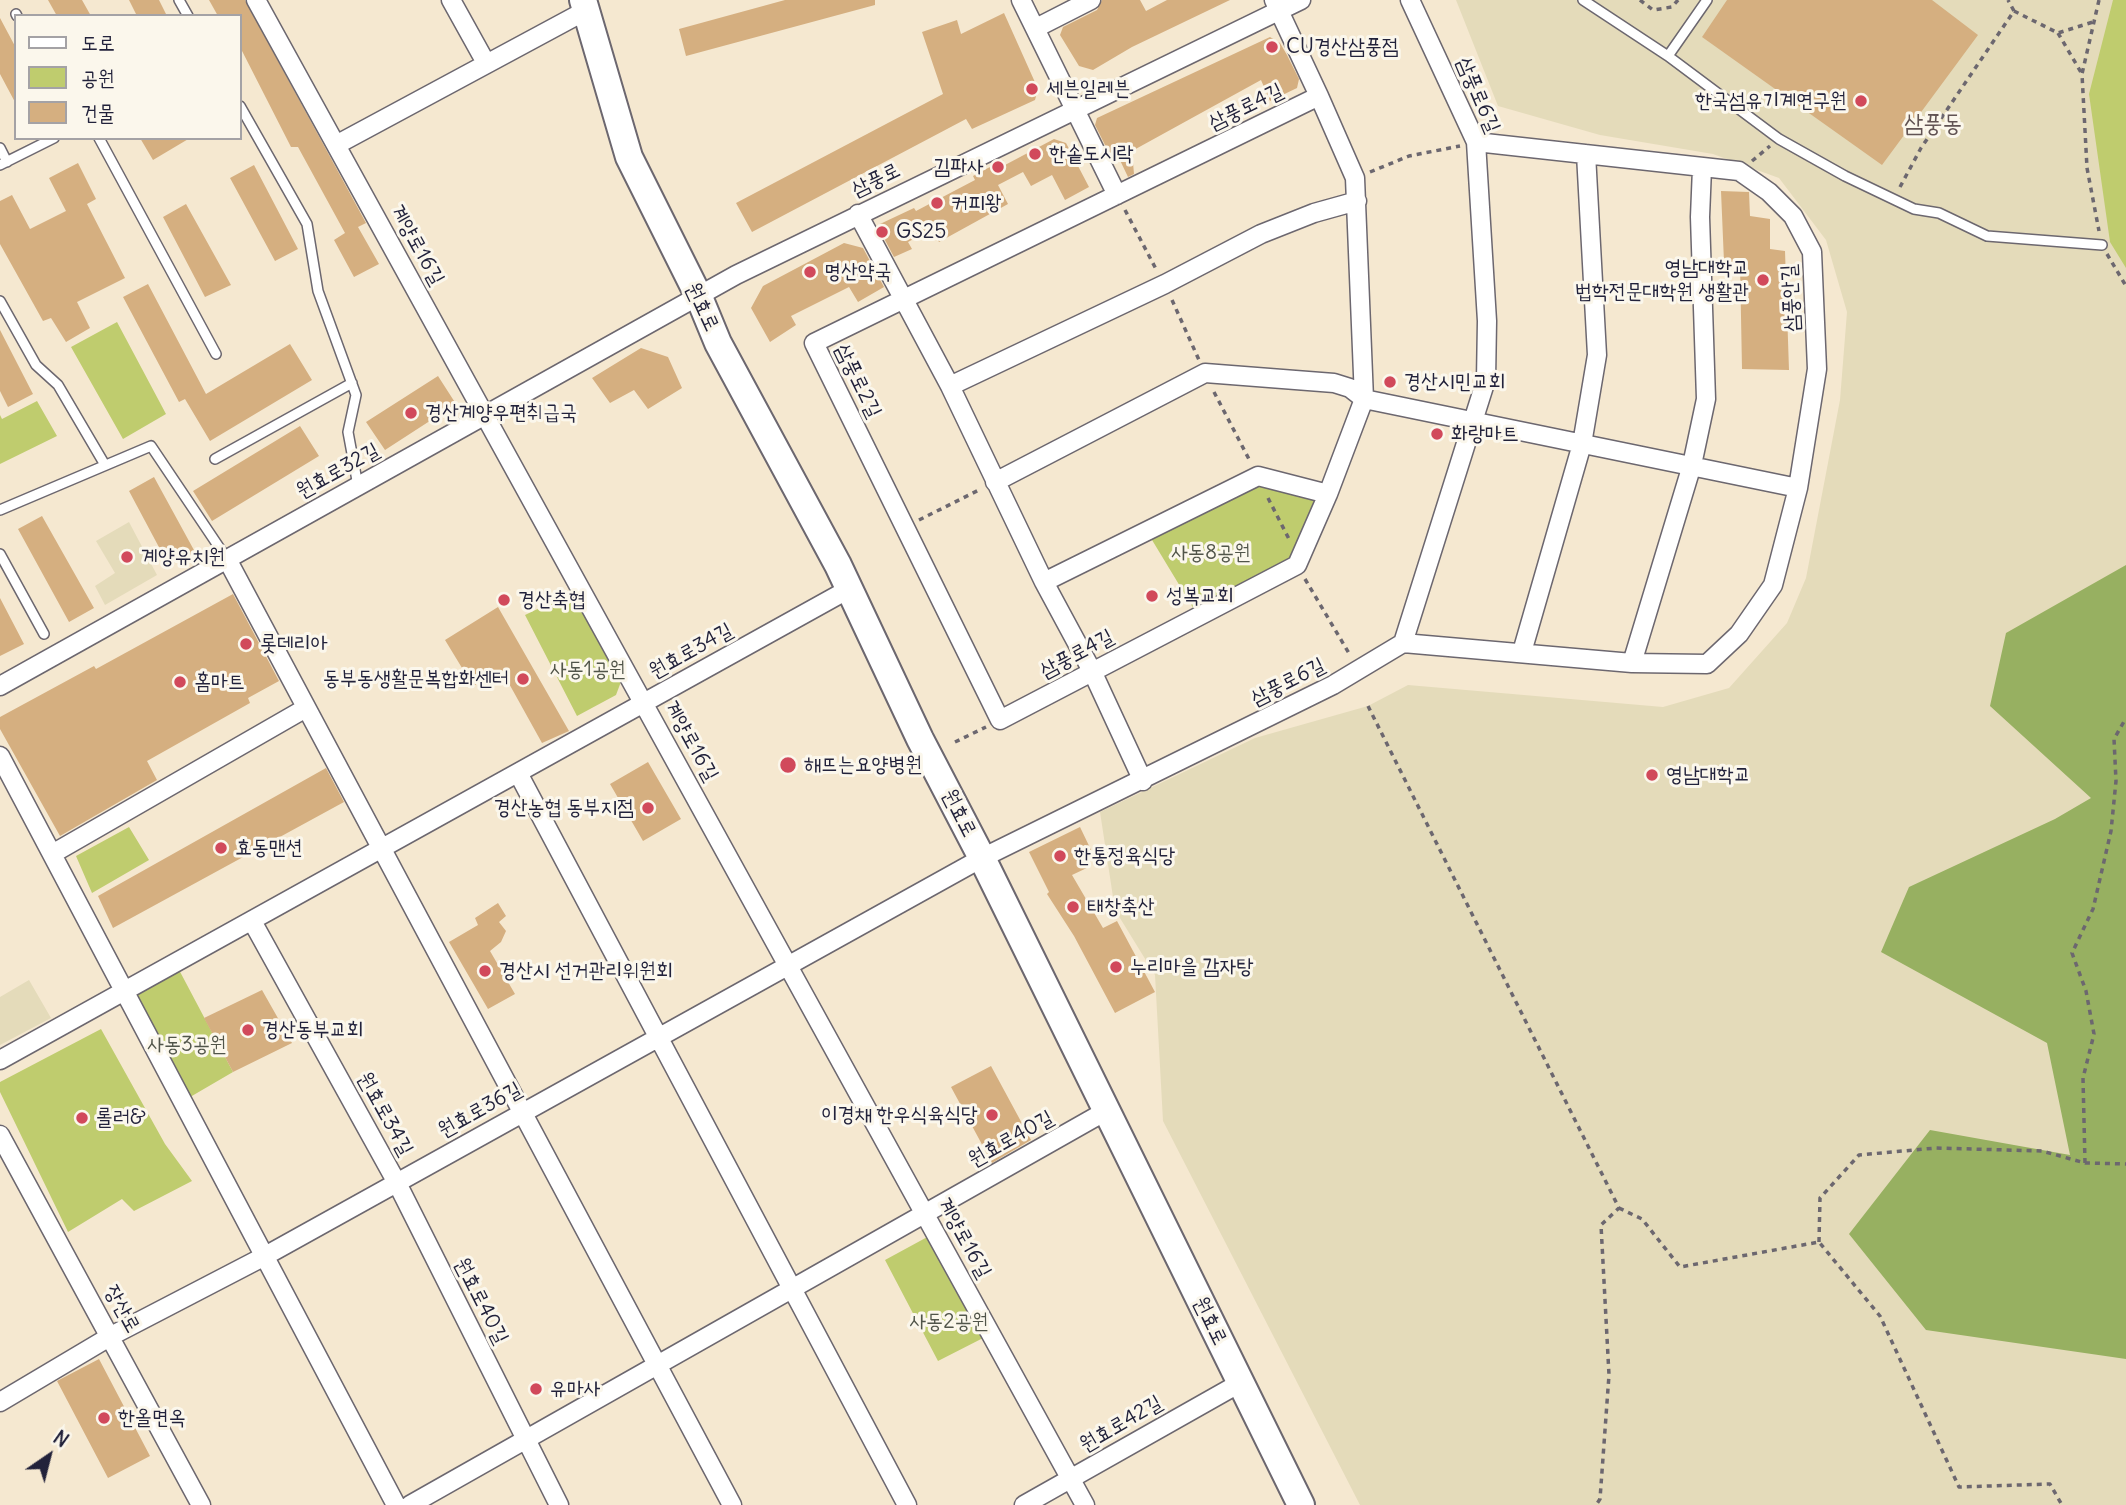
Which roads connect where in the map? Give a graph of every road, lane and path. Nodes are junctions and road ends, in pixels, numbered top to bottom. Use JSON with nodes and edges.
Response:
{"nodes":[{"id":1,"x":256,"y":0,"type":"edge"},
{"id":2,"x":451,"y":0,"type":"edge"},
{"id":3,"x":1021,"y":0,"type":"edge"},
{"id":4,"x":1091,"y":0,"type":"edge"},
{"id":5,"x":1301,"y":0,"type":"edge"},
{"id":6,"x":1410,"y":0,"type":"edge"},
{"id":7,"x":1583,"y":0,"type":"edge"},
{"id":8,"x":1640,"y":0,"type":"edge"},
{"id":9,"x":1678,"y":0,"type":"edge"},
{"id":10,"x":1707,"y":0,"type":"edge"},
{"id":11,"x":2008,"y":0,"type":"edge"},
{"id":12,"x":2099,"y":0,"type":"edge"},
{"id":13,"x":584,"y":5,"type":"edge"},
{"id":14,"x":1277,"y":6,"type":"edge"},
{"id":15,"x":2014,"y":11,"type":"junction"},
{"id":16,"x":2094,"y":22,"type":"junction"},
{"id":17,"x":1036,"y":28,"type":"junction"},
{"id":18,"x":2059,"y":33,"type":"junction"},
{"id":19,"x":1668,"y":55,"type":"junction"},
{"id":20,"x":486,"y":63,"type":"junction"},
{"id":21,"x":2082,"y":74,"type":"junction"},
{"id":22,"x":1319,"y":96,"type":"junction"},
{"id":23,"x":1076,"y":108,"type":"junction"},
{"id":24,"x":242,"y":110,"type":"edge"},
{"id":25,"x":1779,"y":139,"type":"junction"},
{"id":26,"x":50,"y":140,"type":"edge"},
{"id":27,"x":100,"y":140,"type":"edge"},
{"id":28,"x":1476,"y":142,"type":"junction"},
{"id":29,"x":336,"y":145,"type":"junction"},
{"id":30,"x":0,"y":148,"type":"edge"},
{"id":31,"x":1586,"y":154,"type":"junction"},
{"id":32,"x":4,"y":164,"type":"edge"},
{"id":33,"x":1702,"y":168,"type":"junction"},
{"id":34,"x":1739,"y":171,"type":"junction"},
{"id":35,"x":1355,"y":178,"type":"junction"},
{"id":36,"x":1117,"y":195,"type":"junction"},
{"id":37,"x":1894,"y":198,"type":"junction"},
{"id":38,"x":1357,"y":201,"type":"junction"},
{"id":39,"x":858,"y":214,"type":"junction"},
{"id":40,"x":2102,"y":246,"type":"junction"},
{"id":41,"x":2126,"y":286,"type":"edge"},
{"id":42,"x":699,"y":297,"type":"junction"},
{"id":43,"x":903,"y":299,"type":"junction"},
{"id":44,"x":0,"y":301,"type":"edge"},
{"id":45,"x":215,"y":354,"type":"dead end"},
{"id":46,"x":1210,"y":373,"type":"junction"},
{"id":47,"x":352,"y":383,"type":"junction"},
{"id":48,"x":950,"y":386,"type":"junction"},
{"id":49,"x":1364,"y":399,"type":"junction"},
{"id":50,"x":485,"y":416,"type":"junction"},
{"id":51,"x":1472,"y":422,"type":"junction"},
{"id":52,"x":1582,"y":443,"type":"junction"},
{"id":53,"x":215,"y":459,"type":"dead end"},
{"id":54,"x":105,"y":465,"type":"junction"},
{"id":55,"x":1692,"y":465,"type":"junction"},
{"id":56,"x":1258,"y":477,"type":"junction"},
{"id":57,"x":995,"y":482,"type":"junction"},
{"id":58,"x":358,"y":486,"type":"junction"},
{"id":59,"x":1798,"y":488,"type":"junction"},
{"id":60,"x":1328,"y":494,"type":"junction"},
{"id":61,"x":0,"y":510,"type":"edge"},
{"id":62,"x":904,"y":527,"type":"junction"},
{"id":63,"x":0,"y":554,"type":"edge"},
{"id":64,"x":227,"y":559,"type":"junction"},
{"id":65,"x":1298,"y":562,"type":"junction"},
{"id":66,"x":1044,"y":582,"type":"junction"},
{"id":67,"x":849,"y":589,"type":"junction"},
{"id":68,"x":44,"y":634,"type":"dead end"},
{"id":69,"x":1403,"y":643,"type":"junction"},
{"id":70,"x":1522,"y":652,"type":"junction"},
{"id":71,"x":1350,"y":655,"type":"dead end"},
{"id":72,"x":1632,"y":663,"type":"junction"},
{"id":73,"x":1092,"y":671,"type":"junction"},
{"id":74,"x":0,"y":686,"type":"edge"},
{"id":75,"x":643,"y":703,"type":"junction"},
{"id":76,"x":1368,"y":706,"type":"dead end"},
{"id":77,"x":306,"y":708,"type":"junction"},
{"id":78,"x":2126,"y":718,"type":"edge"},
{"id":79,"x":1000,"y":720,"type":"junction"},
{"id":80,"x":955,"y":742,"type":"dead end"},
{"id":81,"x":0,"y":756,"type":"edge"},
{"id":82,"x":518,"y":773,"type":"junction"},
{"id":83,"x":1143,"y":780,"type":"junction"},
{"id":84,"x":381,"y":849,"type":"junction"},
{"id":85,"x":52,"y":854,"type":"junction"},
{"id":86,"x":982,"y":858,"type":"junction"},
{"id":87,"x":252,"y":921,"type":"junction"},
{"id":88,"x":788,"y":965,"type":"junction"},
{"id":89,"x":125,"y":992,"type":"junction"},
{"id":90,"x":658,"y":1037,"type":"junction"},
{"id":91,"x":0,"y":1060,"type":"edge"},
{"id":92,"x":1106,"y":1111,"type":"junction"},
{"id":93,"x":522,"y":1113,"type":"junction"},
{"id":94,"x":0,"y":1135,"type":"edge"},
{"id":95,"x":2085,"y":1163,"type":"junction"},
{"id":96,"x":2126,"y":1164,"type":"edge"},
{"id":97,"x":397,"y":1183,"type":"junction"},
{"id":98,"x":1619,"y":1208,"type":"junction"},
{"id":99,"x":924,"y":1214,"type":"junction"},
{"id":100,"x":1819,"y":1242,"type":"junction"},
{"id":101,"x":264,"y":1256,"type":"junction"},
{"id":102,"x":792,"y":1289,"type":"junction"},
{"id":103,"x":111,"y":1336,"type":"junction"},
{"id":104,"x":657,"y":1365,"type":"junction"},
{"id":105,"x":1240,"y":1383,"type":"junction"},
{"id":106,"x":0,"y":1402,"type":"edge"},
{"id":107,"x":525,"y":1440,"type":"junction"},
{"id":108,"x":1070,"y":1479,"type":"junction"},
{"id":109,"x":201,"y":1505,"type":"edge"},
{"id":110,"x":396,"y":1505,"type":"edge"},
{"id":111,"x":410,"y":1505,"type":"edge"},
{"id":112,"x":559,"y":1505,"type":"edge"},
{"id":113,"x":732,"y":1505,"type":"edge"},
{"id":114,"x":907,"y":1505,"type":"edge"},
{"id":115,"x":1024,"y":1505,"type":"edge"},
{"id":116,"x":1085,"y":1505,"type":"edge"},
{"id":117,"x":1301,"y":1505,"type":"edge"},
{"id":118,"x":1596,"y":1505,"type":"edge"},
{"id":119,"x":2062,"y":1505,"type":"edge"}],
"edges":[{"from":1,"to":29,"type":"street","name":"계양로16길"},
{"from":2,"to":20,"type":"street"},
{"from":3,"to":17,"type":"street"},
{"from":4,"to":17,"type":"street"},
{"from":5,"to":14,"type":"street","name":"삼풍로"},
{"from":6,"to":28,"type":"street","name":"삼풍로6길"},
{"from":7,"to":19,"type":"lane"},
{"from":8,"to":9,"type":"path"},
{"from":10,"to":19,"type":"lane"},
{"from":11,"to":15,"type":"path"},
{"from":12,"to":16,"type":"path"},
{"from":13,"to":20,"type":"street"},
{"from":13,"to":42,"type":"main road","name":"원효로"},
{"from":14,"to":22,"type":"street","name":"삼풍로4길"},
{"from":14,"to":23,"type":"street","name":"삼풍로"},
{"from":15,"to":18,"type":"path"},
{"from":15,"to":37,"type":"path"},
{"from":16,"to":18,"type":"path"},
{"from":16,"to":21,"type":"path"},
{"from":17,"to":23,"type":"street"},
{"from":18,"to":21,"type":"path"},
{"from":19,"to":25,"type":"lane"},
{"from":20,"to":29,"type":"street"},
{"from":21,"to":40,"type":"path"},
{"from":22,"to":35,"type":"street","name":"삼풍로4길"},
{"from":22,"to":36,"type":"street","name":"삼풍로4길"},
{"from":23,"to":36,"type":"street"},
{"from":23,"to":39,"type":"street","name":"삼풍로"},
{"from":24,"to":47,"type":"lane"},
{"from":25,"to":34,"type":"path"},
{"from":25,"to":37,"type":"lane"},
{"from":26,"to":32,"type":"lane"},
{"from":27,"to":45,"type":"lane"},
{"from":28,"to":31,"type":"street"},
{"from":28,"to":35,"type":"path"},
{"from":28,"to":51,"type":"street","name":"삼풍로6길"},
{"from":29,"to":50,"type":"street","name":"계양로16길"},
{"from":30,"to":32,"type":"lane"},
{"from":31,"to":33,"type":"street"},
{"from":31,"to":52,"type":"street"},
{"from":33,"to":34,"type":"street"},
{"from":33,"to":55,"type":"street"},
{"from":34,"to":59,"type":"street","name":"삼풍안길"},
{"from":35,"to":38,"type":"street","name":"삼풍로4길"},
{"from":36,"to":43,"type":"street","name":"삼풍로2길"},
{"from":37,"to":40,"type":"lane"},
{"from":38,"to":48,"type":"street"},
{"from":38,"to":49,"type":"street","name":"삼풍로4길"},
{"from":39,"to":42,"type":"street","name":"삼풍로"},
{"from":39,"to":43,"type":"street"},
{"from":40,"to":41,"type":"path"},
{"from":42,"to":50,"type":"street","name":"원효로32길"},
{"from":42,"to":67,"type":"main road","name":"원효로"},
{"from":43,"to":48,"type":"street"},
{"from":43,"to":62,"type":"street","name":"삼풍로2길"},
{"from":44,"to":54,"type":"lane"},
{"from":46,"to":49,"type":"street"},
{"from":46,"to":56,"type":"path"},
{"from":46,"to":57,"type":"street"},
{"from":47,"to":53,"type":"lane"},
{"from":47,"to":58,"type":"lane"},
{"from":48,"to":57,"type":"street"},
{"from":49,"to":51,"type":"street"},
{"from":49,"to":60,"type":"street","name":"삼풍로4길"},
{"from":50,"to":58,"type":"street","name":"원효로32길"},
{"from":50,"to":75,"type":"street","name":"계양로16길"},
{"from":51,"to":52,"type":"street"},
{"from":51,"to":69,"type":"street","name":"삼풍로6길"},
{"from":52,"to":55,"type":"street"},
{"from":52,"to":70,"type":"street"},
{"from":54,"to":61,"type":"lane"},
{"from":54,"to":64,"type":"lane"},
{"from":55,"to":59,"type":"street"},
{"from":55,"to":72,"type":"street"},
{"from":56,"to":60,"type":"street"},
{"from":56,"to":65,"type":"path"},
{"from":56,"to":66,"type":"street"},
{"from":57,"to":62,"type":"path"},
{"from":57,"to":66,"type":"street"},
{"from":58,"to":64,"type":"street","name":"원효로32길"},
{"from":59,"to":72,"type":"street","name":"삼풍안길"},
{"from":60,"to":65,"type":"street","name":"삼풍로4길"},
{"from":62,"to":79,"type":"street"},
{"from":63,"to":68,"type":"lane"},
{"from":64,"to":74,"type":"street","name":"원효로32길"},
{"from":64,"to":77,"type":"street"},
{"from":65,"to":71,"type":"path"},
{"from":65,"to":73,"type":"street","name":"삼풍로4길"},
{"from":66,"to":73,"type":"street"},
{"from":67,"to":75,"type":"street","name":"원효로34길"},
{"from":67,"to":86,"type":"main road","name":"원효로"},
{"from":69,"to":70,"type":"street","name":"삼풍안길"},
{"from":69,"to":83,"type":"street","name":"삼풍로6길"},
{"from":70,"to":72,"type":"street","name":"삼풍안길"},
{"from":73,"to":79,"type":"street","name":"삼풍로4길"},
{"from":73,"to":83,"type":"street"},
{"from":75,"to":82,"type":"street","name":"원효로34길"},
{"from":75,"to":88,"type":"street","name":"계양로16길"},
{"from":76,"to":98,"type":"path"},
{"from":77,"to":84,"type":"street"},
{"from":77,"to":85,"type":"street"},
{"from":78,"to":95,"type":"path"},
{"from":79,"to":80,"type":"path"},
{"from":81,"to":85,"type":"street"},
{"from":82,"to":84,"type":"street","name":"원효로34길"},
{"from":82,"to":90,"type":"street"},
{"from":83,"to":86,"type":"street","name":"삼풍로6길"},
{"from":84,"to":87,"type":"street","name":"원효로34길"},
{"from":84,"to":93,"type":"street"},
{"from":85,"to":89,"type":"street"},
{"from":86,"to":88,"type":"street","name":"원효로36길"},
{"from":86,"to":92,"type":"main road","name":"원효로"},
{"from":87,"to":89,"type":"street","name":"원효로34길"},
{"from":87,"to":97,"type":"street","name":"원효로34길"},
{"from":88,"to":90,"type":"street","name":"원효로36길"},
{"from":88,"to":99,"type":"street","name":"계양로16길"},
{"from":89,"to":91,"type":"street","name":"원효로34길"},
{"from":89,"to":101,"type":"street"},
{"from":90,"to":93,"type":"street","name":"원효로36길"},
{"from":90,"to":102,"type":"street"},
{"from":92,"to":99,"type":"street","name":"원효로40길"},
{"from":92,"to":105,"type":"main road","name":"원효로"},
{"from":93,"to":97,"type":"street","name":"원효로36길"},
{"from":93,"to":104,"type":"street"},
{"from":94,"to":103,"type":"street","name":"장산로"},
{"from":95,"to":96,"type":"path"},
{"from":95,"to":100,"type":"path"},
{"from":97,"to":101,"type":"street","name":"원효로36길"},
{"from":97,"to":107,"type":"street","name":"원효로40길"},
{"from":98,"to":100,"type":"path"},
{"from":98,"to":118,"type":"path"},
{"from":99,"to":102,"type":"street","name":"원효로40길"},
{"from":99,"to":108,"type":"street","name":"계양로16길"},
{"from":100,"to":119,"type":"path"},
{"from":101,"to":103,"type":"street","name":"원효로36길"},
{"from":101,"to":110,"type":"street"},
{"from":102,"to":104,"type":"street","name":"원효로40길"},
{"from":102,"to":114,"type":"street"},
{"from":103,"to":106,"type":"street","name":"원효로36길"},
{"from":103,"to":109,"type":"street","name":"장산로"},
{"from":104,"to":107,"type":"street","name":"원효로40길"},
{"from":104,"to":113,"type":"street"},
{"from":105,"to":108,"type":"street","name":"원효로42길"},
{"from":105,"to":117,"type":"main road","name":"원효로"},
{"from":107,"to":111,"type":"street","name":"원효로40길"},
{"from":107,"to":112,"type":"street","name":"원효로40길"},
{"from":108,"to":115,"type":"street","name":"원효로42길"},
{"from":108,"to":116,"type":"street","name":"계양로16길"}]}
